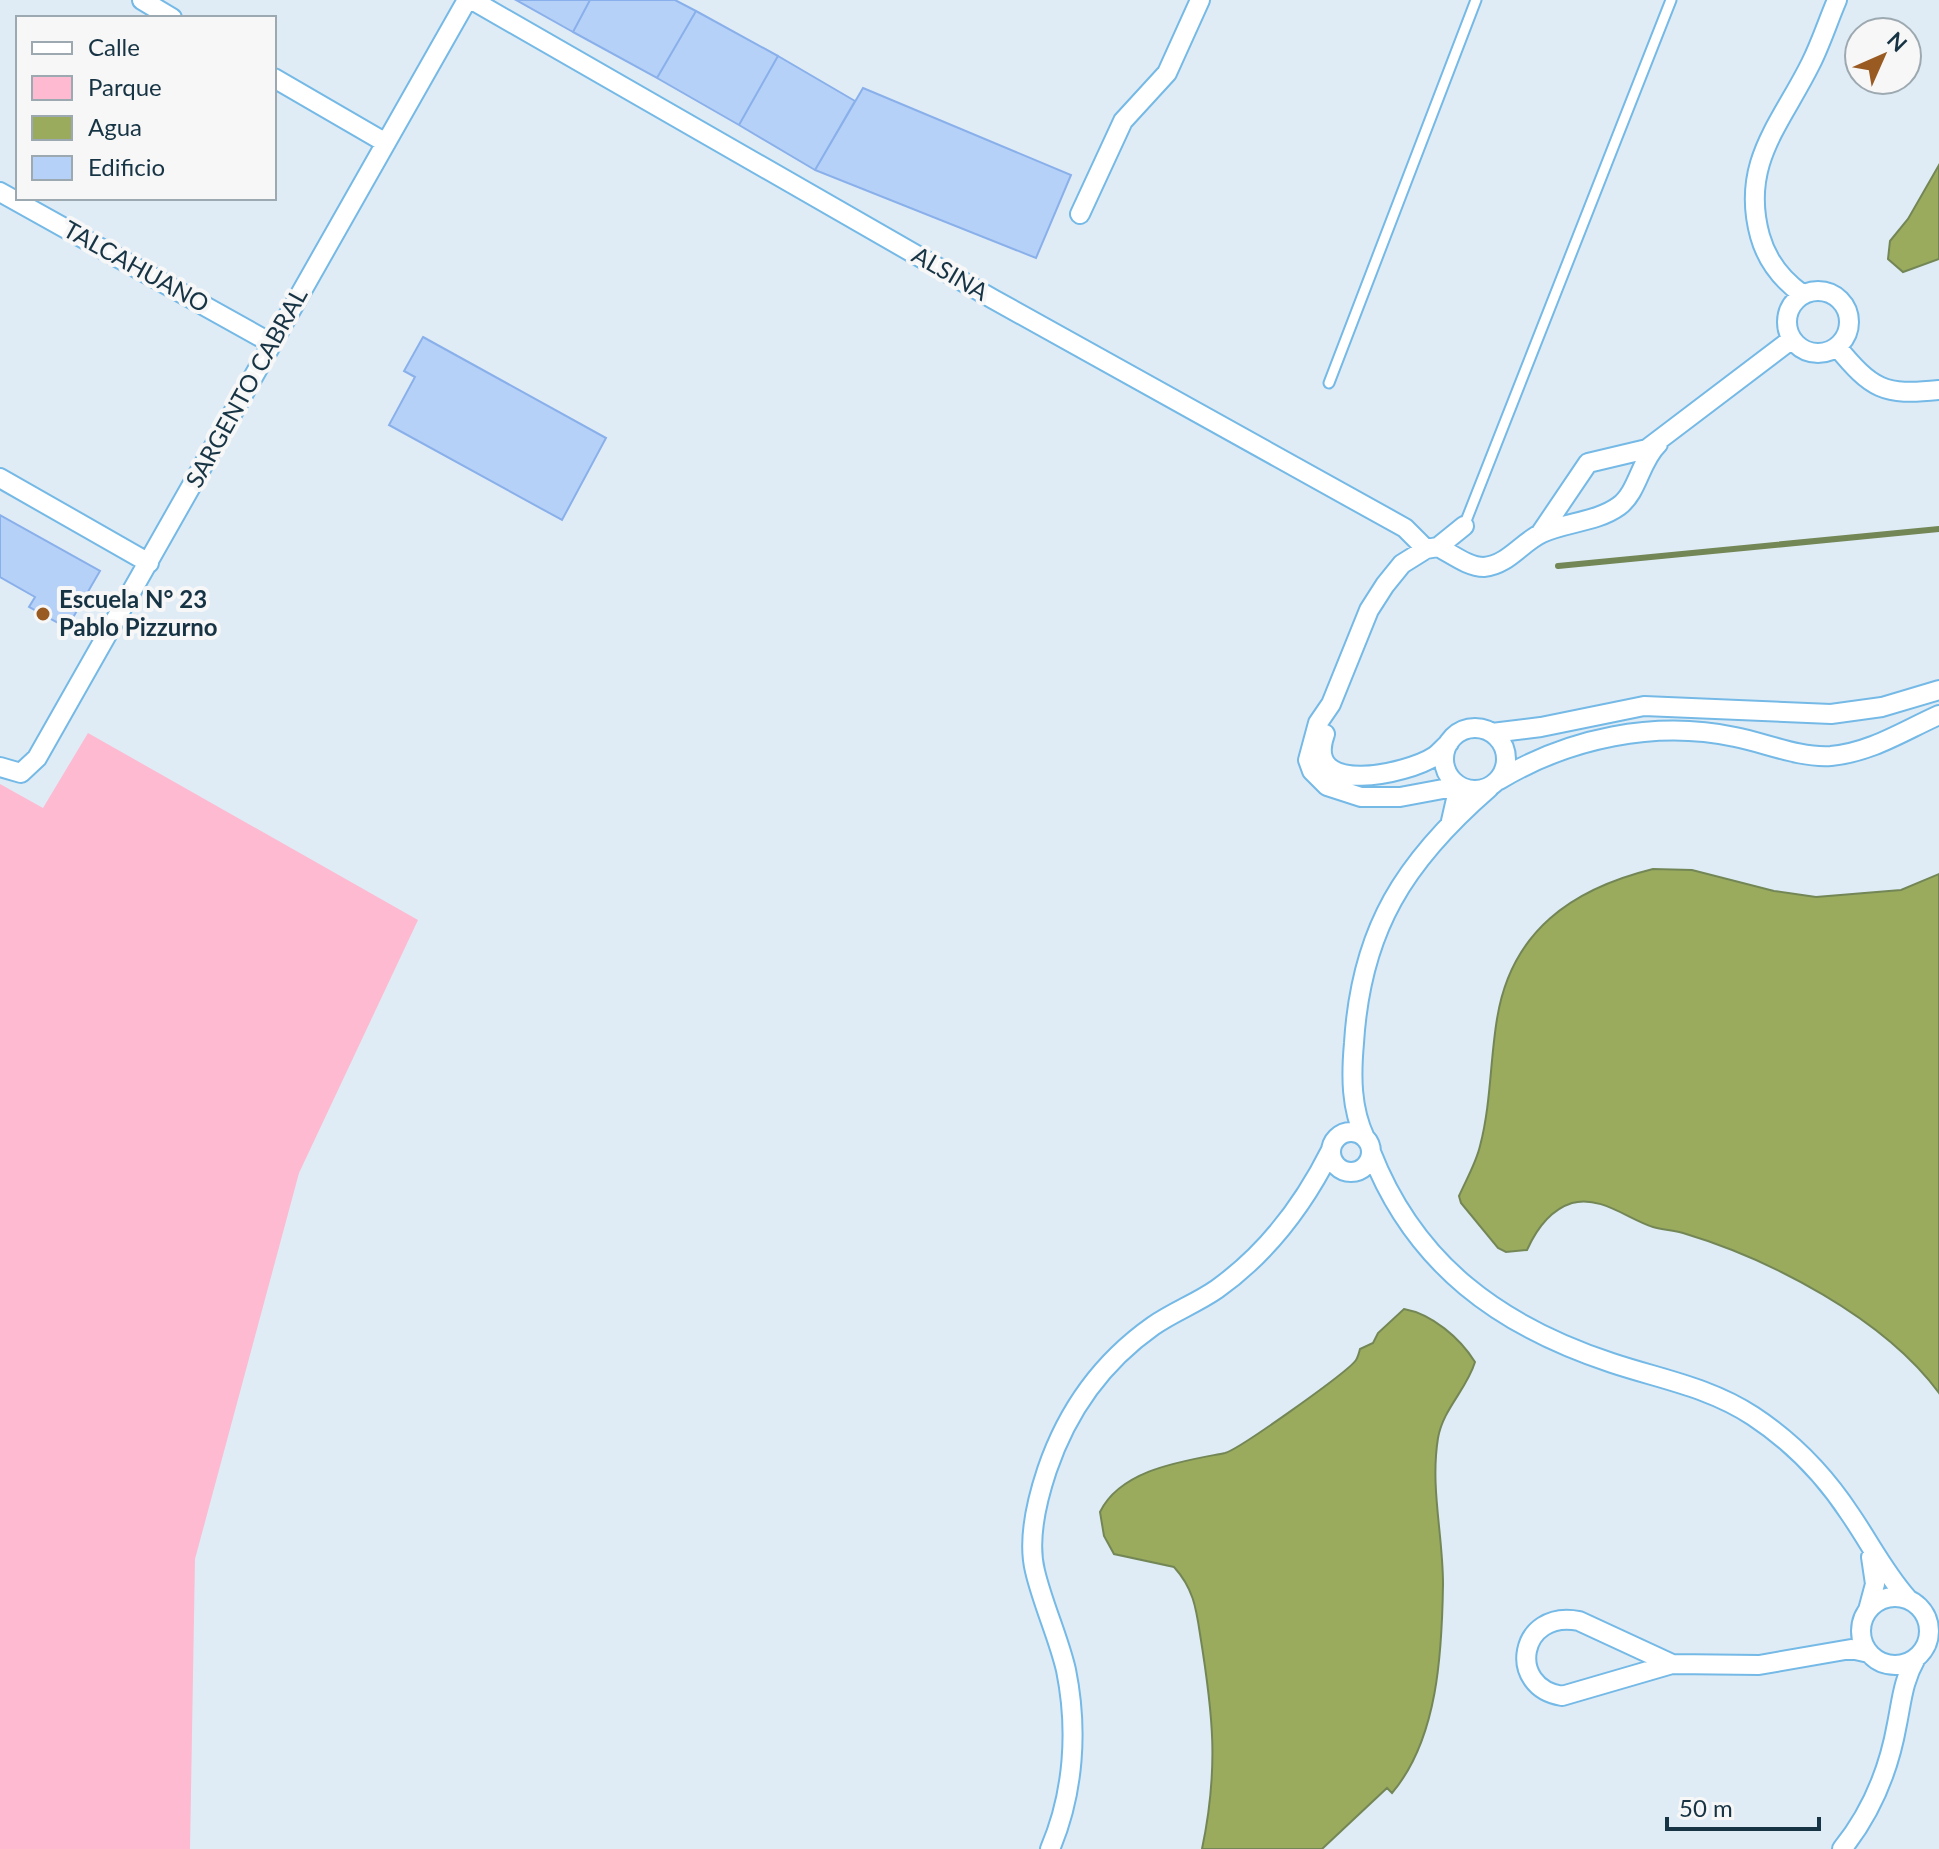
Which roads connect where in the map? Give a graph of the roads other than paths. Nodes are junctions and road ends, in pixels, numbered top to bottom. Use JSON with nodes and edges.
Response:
{"nodes":[{"id":1,"x":142,"y":0,"type":"edge"},
{"id":2,"x":469,"y":0,"type":"edge"},
{"id":3,"x":1200,"y":0,"type":"edge"},
{"id":4,"x":1476,"y":0,"type":"edge"},
{"id":5,"x":1671,"y":0,"type":"edge"},
{"id":6,"x":1837,"y":0,"type":"edge"},
{"id":7,"x":169,"y":16,"type":"edge"},
{"id":8,"x":276,"y":79,"type":"edge"},
{"id":9,"x":386,"y":143,"type":"junction"},
{"id":10,"x":0,"y":192,"type":"edge"},
{"id":11,"x":1080,"y":214,"type":"dead end"},
{"id":12,"x":1802,"y":294,"type":"junction"},
{"id":13,"x":1792,"y":339,"type":"junction"},
{"id":14,"x":271,"y":343,"type":"junction"},
{"id":15,"x":1837,"y":347,"type":"junction"},
{"id":16,"x":1329,"y":383,"type":"dead end"},
{"id":17,"x":1939,"y":390,"type":"edge"},
{"id":18,"x":1666,"y":436,"type":"junction"},
{"id":19,"x":0,"y":478,"type":"edge"},
{"id":20,"x":1464,"y":526,"type":"joint"},
{"id":21,"x":1540,"y":534,"type":"junction"},
{"id":22,"x":1432,"y":548,"type":"junction"},
{"id":23,"x":149,"y":563,"type":"junction"},
{"id":24,"x":1939,"y":690,"type":"edge"},
{"id":25,"x":1331,"y":704,"type":"junction"},
{"id":26,"x":1882,"y":707,"type":"junction"},
{"id":27,"x":1795,"y":715,"type":"junction"},
{"id":28,"x":1939,"y":715,"type":"edge"},
{"id":29,"x":1492,"y":733,"type":"junction"},
{"id":30,"x":1892,"y":739,"type":"junction"},
{"id":31,"x":1449,"y":743,"type":"junction"},
{"id":32,"x":1786,"y":749,"type":"junction"},
{"id":33,"x":0,"y":767,"type":"edge"},
{"id":34,"x":1494,"y":784,"type":"junction"},
{"id":35,"x":1459,"y":786,"type":"junction"},
{"id":36,"x":1451,"y":821,"type":"junction"},
{"id":37,"x":1353,"y":1105,"type":"junction"},
{"id":38,"x":1336,"y":1142,"type":"junction"},
{"id":39,"x":1368,"y":1145,"type":"junction"},
{"id":40,"x":1354,"y":1172,"type":"junction"},
{"id":41,"x":1312,"y":1186,"type":"junction"},
{"id":42,"x":1388,"y":1192,"type":"junction"},
{"id":43,"x":1868,"y":1546,"type":"junction"},
{"id":44,"x":1914,"y":1603,"type":"junction"},
{"id":45,"x":1865,"y":1618,"type":"junction"},
{"id":46,"x":1939,"y":1625,"type":"edge"},
{"id":47,"x":1927,"y":1648,"type":"edge"},
{"id":48,"x":1835,"y":1651,"type":"junction"},
{"id":49,"x":1876,"y":1658,"type":"junction"},
{"id":50,"x":1672,"y":1664,"type":"junction"},
{"id":51,"x":1900,"y":1697,"type":"junction"},
{"id":52,"x":1050,"y":1849,"type":"edge"},
{"id":53,"x":1842,"y":1849,"type":"edge"}],
"edges":[{"from":1,"to":7,"type":"street"},
{"from":2,"to":9,"type":"street","name":"SARGENTO CABRAL"},
{"from":2,"to":22,"type":"street","name":"ALSINA"},
{"from":3,"to":11,"type":"street"},
{"from":4,"to":16,"type":"lane"},
{"from":5,"to":20,"type":"lane"},
{"from":6,"to":12,"type":"street"},
{"from":8,"to":9,"type":"street"},
{"from":9,"to":14,"type":"street","name":"SARGENTO CABRAL"},
{"from":10,"to":14,"type":"street","name":"TALCAHUANO"},
{"from":12,"to":13,"type":"street"},
{"from":12,"to":15,"type":"street"},
{"from":13,"to":15,"type":"street"},
{"from":13,"to":18,"type":"street"},
{"from":14,"to":23,"type":"street","name":"SARGENTO CABRAL"},
{"from":15,"to":17,"type":"street"},
{"from":18,"to":21,"type":"street"},
{"from":18,"to":21,"type":"street"},
{"from":19,"to":23,"type":"street"},
{"from":20,"to":22,"type":"street"},
{"from":21,"to":22,"type":"street","name":"ALSINA"},
{"from":22,"to":25,"type":"street"},
{"from":23,"to":33,"type":"street","name":"SARGENTO CABRAL"},
{"from":24,"to":26,"type":"street"},
{"from":25,"to":31,"type":"street"},
{"from":25,"to":35,"type":"street"},
{"from":26,"to":27,"type":"street"},
{"from":26,"to":30,"type":"street"},
{"from":27,"to":29,"type":"street"},
{"from":27,"to":32,"type":"street"},
{"from":28,"to":30,"type":"street"},
{"from":29,"to":31,"type":"street"},
{"from":29,"to":34,"type":"street"},
{"from":30,"to":32,"type":"street"},
{"from":31,"to":35,"type":"street"},
{"from":32,"to":34,"type":"street"},
{"from":34,"to":35,"type":"street"},
{"from":34,"to":36,"type":"street"},
{"from":35,"to":36,"type":"street"},
{"from":36,"to":37,"type":"street"},
{"from":37,"to":38,"type":"street"},
{"from":37,"to":39,"type":"street"},
{"from":38,"to":39,"type":"street"},
{"from":38,"to":40,"type":"street"},
{"from":38,"to":41,"type":"street"},
{"from":39,"to":40,"type":"street"},
{"from":39,"to":42,"type":"street"},
{"from":40,"to":41,"type":"street"},
{"from":40,"to":42,"type":"street"},
{"from":41,"to":52,"type":"street"},
{"from":42,"to":43,"type":"street"},
{"from":43,"to":44,"type":"street"},
{"from":43,"to":45,"type":"street"},
{"from":44,"to":45,"type":"street"},
{"from":44,"to":46,"type":"street"},
{"from":44,"to":47,"type":"street"},
{"from":45,"to":48,"type":"street"},
{"from":45,"to":49,"type":"street"},
{"from":47,"to":49,"type":"street"},
{"from":47,"to":51,"type":"street"},
{"from":48,"to":49,"type":"street"},
{"from":48,"to":50,"type":"street"},
{"from":49,"to":51,"type":"street"},
{"from":50,"to":50,"type":"street"},
{"from":51,"to":53,"type":"street"}]}
